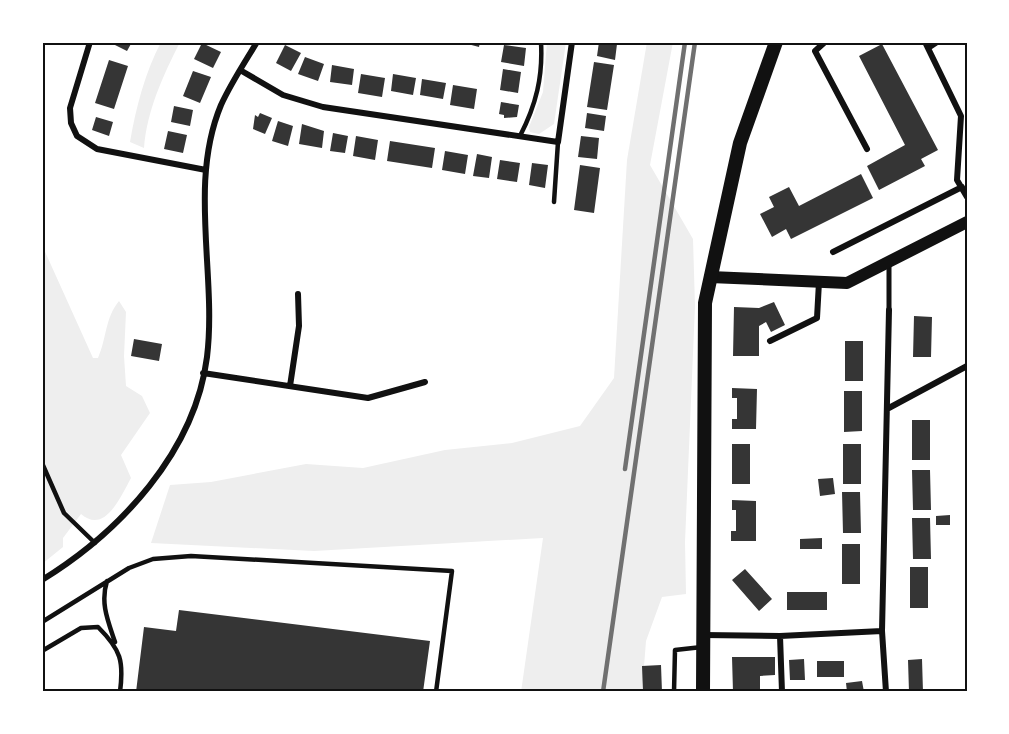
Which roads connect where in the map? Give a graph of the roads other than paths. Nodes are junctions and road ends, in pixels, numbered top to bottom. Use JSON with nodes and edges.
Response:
{"nodes":[{"id":1,"x":90,"y":42,"type":"edge"},
{"id":2,"x":257,"y":42,"type":"edge"},
{"id":3,"x":541,"y":42,"type":"edge"},
{"id":4,"x":572,"y":42,"type":"edge"},
{"id":5,"x":776,"y":42,"type":"edge"},
{"id":6,"x":825,"y":42,"type":"edge"},
{"id":7,"x":937,"y":42,"type":"edge"},
{"id":8,"x":926,"y":45,"type":"edge"},
{"id":9,"x":240,"y":70,"type":"junction"},
{"id":10,"x":520,"y":136,"type":"junction"},
{"id":11,"x":558,"y":142,"type":"junction"},
{"id":12,"x":867,"y":149,"type":"dead end"},
{"id":13,"x":206,"y":170,"type":"junction"},
{"id":14,"x":962,"y":187,"type":"junction"},
{"id":15,"x":967,"y":197,"type":"edge"},
{"id":16,"x":554,"y":202,"type":"dead end"},
{"id":17,"x":967,"y":222,"type":"edge"},
{"id":18,"x":833,"y":252,"type":"dead end"},
{"id":19,"x":889,"y":262,"type":"junction"},
{"id":20,"x":710,"y":277,"type":"junction"},
{"id":21,"x":819,"y":282,"type":"junction"},
{"id":22,"x":298,"y":294,"type":"dead end"},
{"id":23,"x":889,"y":310,"type":"joint"},
{"id":24,"x":770,"y":341,"type":"dead end"},
{"id":25,"x":967,"y":366,"type":"edge"},
{"id":26,"x":203,"y":373,"type":"junction"},
{"id":27,"x":425,"y":382,"type":"dead end"},
{"id":28,"x":290,"y":386,"type":"junction"},
{"id":29,"x":887,"y":409,"type":"junction"},
{"id":30,"x":42,"y":463,"type":"edge"},
{"id":31,"x":95,"y":543,"type":"junction"},
{"id":32,"x":42,"y":580,"type":"edge"},
{"id":33,"x":107,"y":581,"type":"junction"},
{"id":34,"x":42,"y":622,"type":"edge"},
{"id":35,"x":882,"y":631,"type":"junction"},
{"id":36,"x":780,"y":636,"type":"junction"},
{"id":37,"x":703,"y":641,"type":"junction"},
{"id":38,"x":116,"y":645,"type":"junction"},
{"id":39,"x":42,"y":651,"type":"edge"},
{"id":40,"x":120,"y":692,"type":"edge"},
{"id":41,"x":436,"y":692,"type":"edge"},
{"id":42,"x":675,"y":692,"type":"edge"},
{"id":43,"x":703,"y":692,"type":"edge"},
{"id":44,"x":782,"y":692,"type":"edge"},
{"id":45,"x":886,"y":692,"type":"edge"}],
"edges":[{"from":1,"to":13,"type":"street"},
{"from":2,"to":9,"type":"street"},
{"from":3,"to":10,"type":"lane"},
{"from":4,"to":11,"type":"street"},
{"from":5,"to":20,"type":"main road"},
{"from":6,"to":12,"type":"street"},
{"from":7,"to":8,"type":"street"},
{"from":8,"to":14,"type":"street"},
{"from":9,"to":10,"type":"street"},
{"from":9,"to":13,"type":"street"},
{"from":10,"to":11,"type":"street"},
{"from":11,"to":16,"type":"lane"},
{"from":13,"to":26,"type":"street"},
{"from":14,"to":15,"type":"street"},
{"from":14,"to":18,"type":"street"},
{"from":17,"to":19,"type":"main road"},
{"from":19,"to":21,"type":"main road"},
{"from":19,"to":23,"type":"street"},
{"from":20,"to":21,"type":"main road"},
{"from":20,"to":37,"type":"main road"},
{"from":21,"to":24,"type":"street"},
{"from":22,"to":28,"type":"street"},
{"from":23,"to":29,"type":"street"},
{"from":25,"to":29,"type":"street"},
{"from":26,"to":28,"type":"street"},
{"from":26,"to":31,"type":"street"},
{"from":27,"to":28,"type":"street"},
{"from":29,"to":35,"type":"street"},
{"from":30,"to":31,"type":"lane"},
{"from":31,"to":32,"type":"street"},
{"from":33,"to":34,"type":"lane"},
{"from":33,"to":38,"type":"lane"},
{"from":33,"to":41,"type":"lane"},
{"from":35,"to":36,"type":"street"},
{"from":35,"to":45,"type":"street"},
{"from":36,"to":37,"type":"street"},
{"from":36,"to":44,"type":"street"},
{"from":37,"to":42,"type":"lane"},
{"from":37,"to":43,"type":"main road"},
{"from":38,"to":39,"type":"lane"},
{"from":38,"to":40,"type":"lane"}]}
